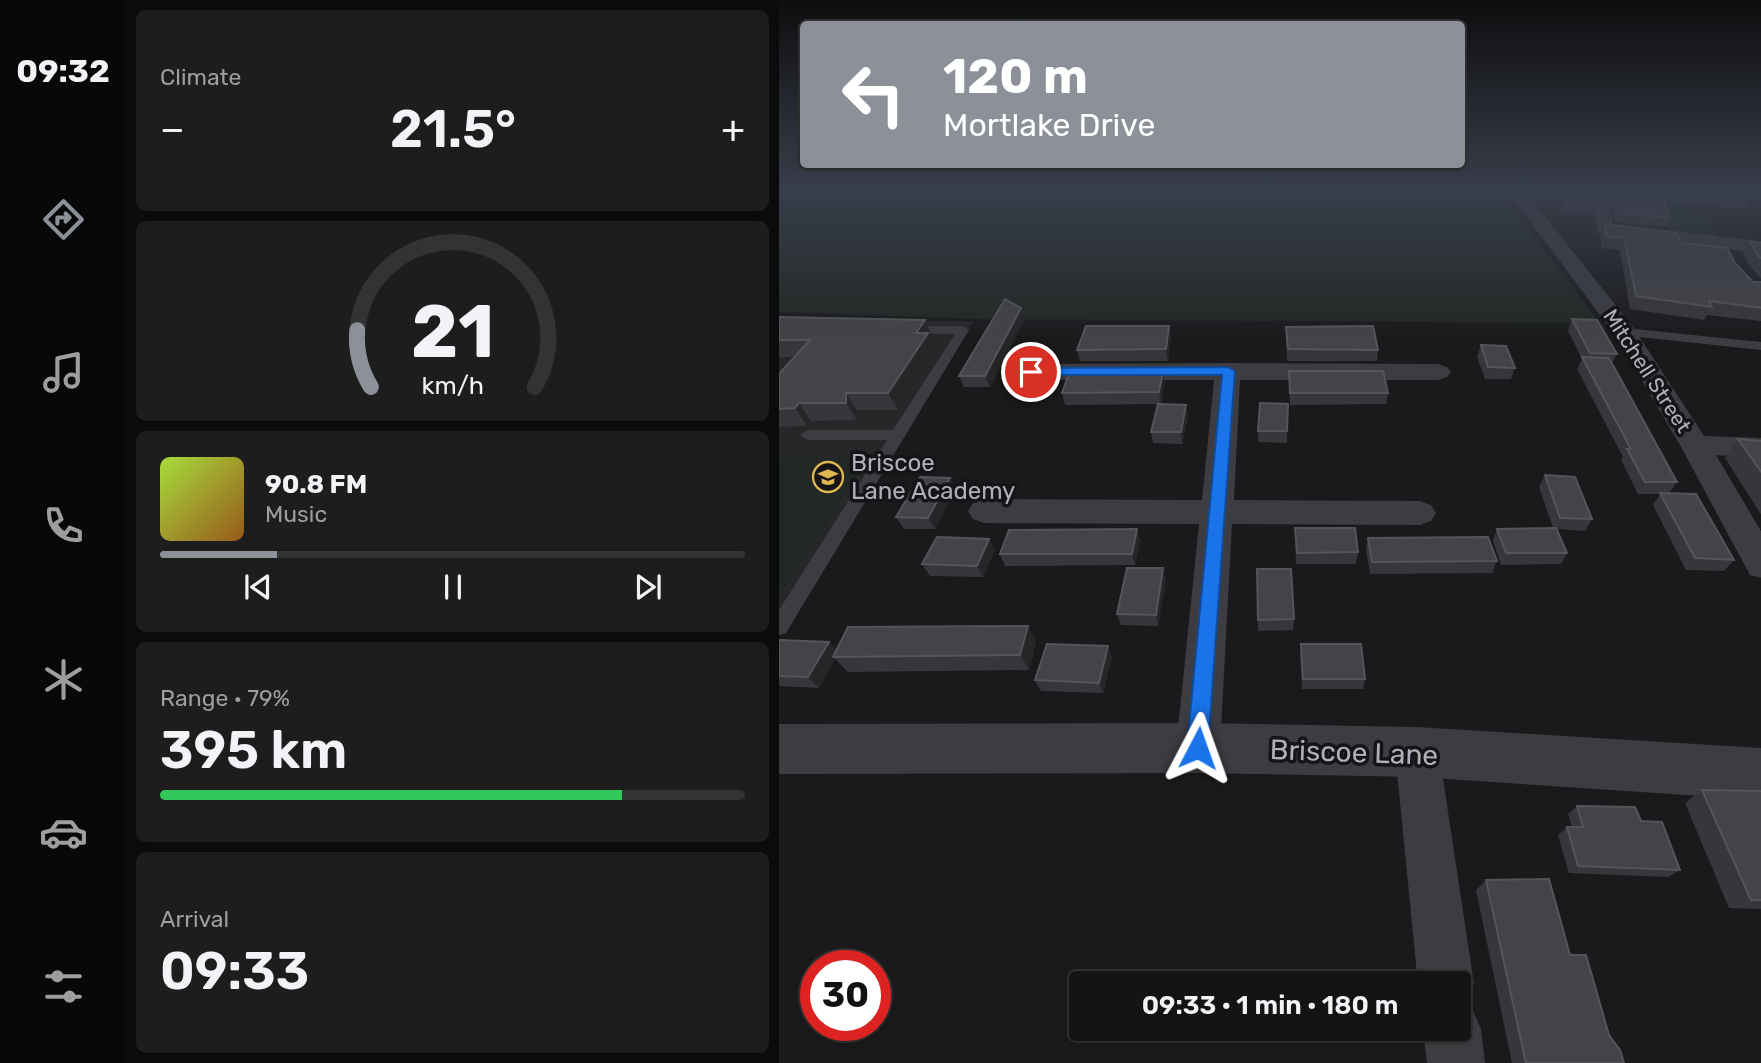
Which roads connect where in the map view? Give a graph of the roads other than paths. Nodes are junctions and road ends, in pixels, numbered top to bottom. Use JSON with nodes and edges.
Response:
{"nodes":[{"id":1,"x":1553,"y":240,"type":"edge"},
{"id":2,"x":1694,"y":240,"type":"edge"},
{"id":3,"x":1723,"y":243,"type":"junction"},
{"id":4,"x":1761,"y":247,"type":"edge"},
{"id":5,"x":1735,"y":263,"type":"edge"},
{"id":6,"x":897,"y":329,"type":"edge"},
{"id":7,"x":1625,"y":332,"type":"junction"},
{"id":8,"x":1761,"y":346,"type":"edge"},
{"id":9,"x":1228,"y":371,"type":"junction"},
{"id":10,"x":1031,"y":372,"type":"dead end"},
{"id":11,"x":1438,"y":372,"type":"dead end"},
{"id":12,"x":808,"y":435,"type":"dead end"},
{"id":13,"x":898,"y":435,"type":"junction"},
{"id":14,"x":1695,"y":445,"type":"junction"},
{"id":15,"x":1761,"y":447,"type":"edge"},
{"id":16,"x":984,"y":511,"type":"dead end"},
{"id":17,"x":1215,"y":512,"type":"junction"},
{"id":18,"x":1419,"y":513,"type":"dead end"},
{"id":19,"x":1761,"y":565,"type":"edge"},
{"id":20,"x":779,"y":627,"type":"edge"},
{"id":21,"x":1198,"y":748,"type":"junction"},
{"id":22,"x":779,"y":749,"type":"edge"},
{"id":23,"x":1417,"y":752,"type":"junction"},
{"id":24,"x":1761,"y":774,"type":"edge"},
{"id":25,"x":1444,"y":971,"type":"edge"},
{"id":26,"x":1453,"y":1041,"type":"edge"},
{"id":27,"x":1456,"y":1063,"type":"edge"}],
"edges":[{"from":1,"to":7,"type":"street","name":"Mitchell Street"},
{"from":2,"to":3,"type":"street"},
{"from":3,"to":4,"type":"street"},
{"from":3,"to":5,"type":"street"},
{"from":6,"to":13,"type":"lane"},
{"from":7,"to":8,"type":"lane"},
{"from":7,"to":14,"type":"street","name":"Mitchell Street"},
{"from":9,"to":10,"type":"street"},
{"from":9,"to":11,"type":"street"},
{"from":9,"to":17,"type":"street"},
{"from":12,"to":13,"type":"lane"},
{"from":13,"to":20,"type":"lane"},
{"from":14,"to":15,"type":"street"},
{"from":14,"to":19,"type":"street","name":"Mitchell Street"},
{"from":16,"to":17,"type":"street"},
{"from":17,"to":18,"type":"street"},
{"from":17,"to":21,"type":"street"},
{"from":21,"to":22,"type":"street","name":"Briscoe Lane"},
{"from":21,"to":23,"type":"street","name":"Briscoe Lane"},
{"from":23,"to":24,"type":"street","name":"Briscoe Lane"},
{"from":23,"to":25,"type":"street"},
{"from":26,"to":27,"type":"street"}]}
